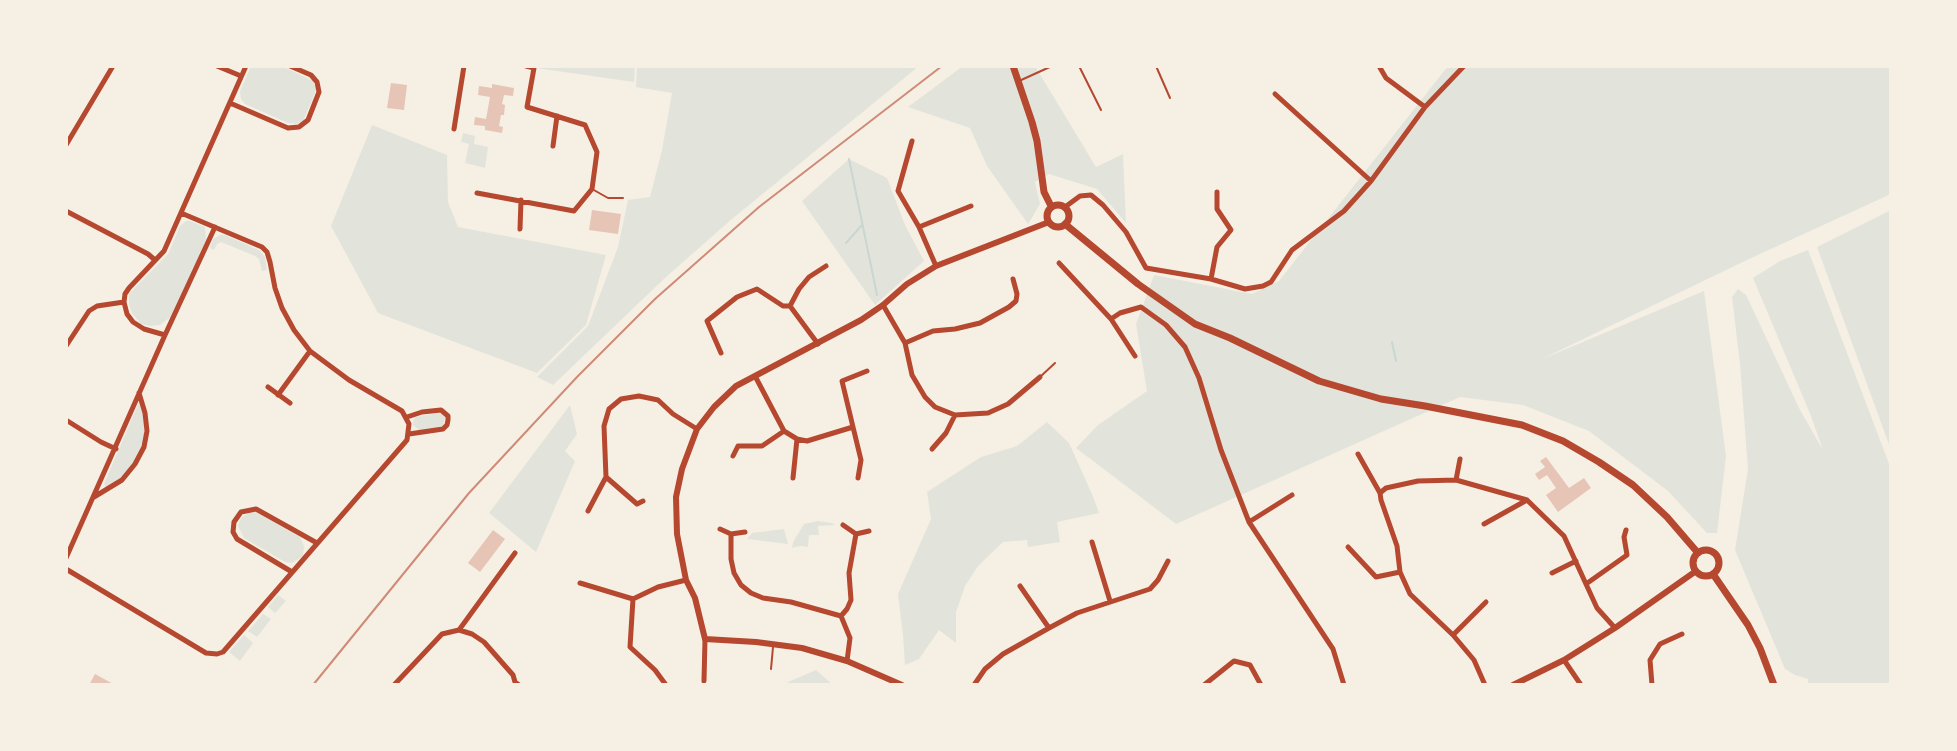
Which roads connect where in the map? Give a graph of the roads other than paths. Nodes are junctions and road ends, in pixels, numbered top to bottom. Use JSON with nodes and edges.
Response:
{"nodes":[{"id":1,"x":112,"y":66,"type":"edge"},
{"id":2,"x":217,"y":66,"type":"edge"},
{"id":3,"x":246,"y":66,"type":"edge"},
{"id":4,"x":290,"y":66,"type":"edge"},
{"id":5,"x":465,"y":66,"type":"edge"},
{"id":6,"x":526,"y":66,"type":"edge"},
{"id":7,"x":1013,"y":66,"type":"edge"},
{"id":8,"x":1052,"y":66,"type":"edge"},
{"id":9,"x":1079,"y":66,"type":"edge"},
{"id":10,"x":1156,"y":66,"type":"edge"},
{"id":11,"x":1379,"y":66,"type":"edge"},
{"id":12,"x":1464,"y":66,"type":"edge"},
{"id":13,"x":241,"y":76,"type":"junction"},
{"id":14,"x":1019,"y":81,"type":"junction"},
{"id":15,"x":1275,"y":94,"type":"dead end"},
{"id":16,"x":1170,"y":98,"type":"dead end"},
{"id":17,"x":230,"y":103,"type":"junction"},
{"id":18,"x":1425,"y":107,"type":"junction"},
{"id":19,"x":1101,"y":110,"type":"dead end"},
{"id":20,"x":557,"y":116,"type":"junction"},
{"id":21,"x":454,"y":129,"type":"dead end"},
{"id":22,"x":912,"y":141,"type":"dead end"},
{"id":23,"x":66,"y":146,"type":"edge"},
{"id":24,"x":553,"y":146,"type":"dead end"},
{"id":25,"x":1371,"y":181,"type":"junction"},
{"id":26,"x":592,"y":189,"type":"junction"},
{"id":27,"x":1217,"y":192,"type":"dead end"},
{"id":28,"x":477,"y":193,"type":"dead end"},
{"id":29,"x":623,"y":198,"type":"dead end"},
{"id":30,"x":521,"y":200,"type":"junction"},
{"id":31,"x":971,"y":206,"type":"dead end"},
{"id":32,"x":1051,"y":206,"type":"junction"},
{"id":33,"x":1065,"y":207,"type":"junction"},
{"id":34,"x":66,"y":211,"type":"edge"},
{"id":35,"x":181,"y":213,"type":"junction"},
{"id":36,"x":1049,"y":222,"type":"junction"},
{"id":37,"x":1065,"y":224,"type":"junction"},
{"id":38,"x":215,"y":227,"type":"junction"},
{"id":39,"x":919,"y":227,"type":"junction"},
{"id":40,"x":520,"y":229,"type":"dead end"},
{"id":41,"x":155,"y":260,"type":"junction"},
{"id":42,"x":1059,"y":263,"type":"dead end"},
{"id":43,"x":826,"y":266,"type":"dead end"},
{"id":44,"x":936,"y":266,"type":"junction"},
{"id":45,"x":1013,"y":279,"type":"dead end"},
{"id":46,"x":1211,"y":279,"type":"junction"},
{"id":47,"x":124,"y":302,"type":"junction"},
{"id":48,"x":883,"y":304,"type":"junction"},
{"id":49,"x":790,"y":306,"type":"junction"},
{"id":50,"x":1111,"y":319,"type":"junction"},
{"id":51,"x":165,"y":335,"type":"junction"},
{"id":52,"x":905,"y":343,"type":"junction"},
{"id":53,"x":818,"y":344,"type":"junction"},
{"id":54,"x":66,"y":346,"type":"edge"},
{"id":55,"x":310,"y":351,"type":"junction"},
{"id":56,"x":722,"y":352,"type":"dead end"},
{"id":57,"x":1135,"y":356,"type":"dead end"},
{"id":58,"x":1055,"y":363,"type":"dead end"},
{"id":59,"x":867,"y":370,"type":"dead end"},
{"id":60,"x":755,"y":376,"type":"junction"},
{"id":61,"x":1040,"y":377,"type":"joint"},
{"id":62,"x":268,"y":387,"type":"dead end"},
{"id":63,"x":139,"y":393,"type":"junction"},
{"id":64,"x":278,"y":395,"type":"junction"},
{"id":65,"x":290,"y":403,"type":"dead end"},
{"id":66,"x":955,"y":415,"type":"junction"},
{"id":67,"x":406,"y":417,"type":"junction"},
{"id":68,"x":66,"y":420,"type":"edge"},
{"id":69,"x":853,"y":427,"type":"junction"},
{"id":70,"x":697,"y":429,"type":"junction"},
{"id":71,"x":784,"y":431,"type":"junction"},
{"id":72,"x":409,"y":434,"type":"junction"},
{"id":73,"x":798,"y":439,"type":"junction"},
{"id":74,"x":116,"y":449,"type":"junction"},
{"id":75,"x":932,"y":449,"type":"dead end"},
{"id":76,"x":1358,"y":454,"type":"dead end"},
{"id":77,"x":733,"y":456,"type":"dead end"},
{"id":78,"x":1460,"y":459,"type":"dead end"},
{"id":79,"x":606,"y":477,"type":"junction"},
{"id":80,"x":793,"y":478,"type":"dead end"},
{"id":81,"x":858,"y":478,"type":"dead end"},
{"id":82,"x":1456,"y":480,"type":"junction"},
{"id":83,"x":1380,"y":493,"type":"junction"},
{"id":84,"x":1292,"y":495,"type":"dead end"},
{"id":85,"x":93,"y":498,"type":"junction"},
{"id":86,"x":1527,"y":500,"type":"junction"},
{"id":87,"x":643,"y":501,"type":"dead end"},
{"id":88,"x":588,"y":511,"type":"dead end"},
{"id":89,"x":1248,"y":522,"type":"junction"},
{"id":90,"x":1484,"y":524,"type":"dead end"},
{"id":91,"x":843,"y":525,"type":"dead end"},
{"id":92,"x":720,"y":530,"type":"dead end"},
{"id":93,"x":1626,"y":530,"type":"dead end"},
{"id":94,"x":869,"y":531,"type":"dead end"},
{"id":95,"x":745,"y":532,"type":"dead end"},
{"id":96,"x":731,"y":534,"type":"junction"},
{"id":97,"x":856,"y":534,"type":"junction"},
{"id":98,"x":1092,"y":542,"type":"dead end"},
{"id":99,"x":317,"y":543,"type":"junction"},
{"id":100,"x":1348,"y":547,"type":"dead end"},
{"id":101,"x":515,"y":553,"type":"dead end"},
{"id":102,"x":1698,"y":553,"type":"junction"},
{"id":103,"x":66,"y":558,"type":"edge"},
{"id":104,"x":1168,"y":561,"type":"dead end"},
{"id":105,"x":1576,"y":561,"type":"junction"},
{"id":106,"x":66,"y":569,"type":"edge"},
{"id":107,"x":1696,"y":571,"type":"junction"},
{"id":108,"x":292,"y":572,"type":"junction"},
{"id":109,"x":1400,"y":572,"type":"junction"},
{"id":110,"x":1551,"y":573,"type":"dead end"},
{"id":111,"x":1713,"y":574,"type":"junction"},
{"id":112,"x":686,"y":580,"type":"junction"},
{"id":113,"x":580,"y":583,"type":"dead end"},
{"id":114,"x":1586,"y":584,"type":"junction"},
{"id":115,"x":1020,"y":586,"type":"dead end"},
{"id":116,"x":633,"y":599,"type":"junction"},
{"id":117,"x":1110,"y":601,"type":"junction"},
{"id":118,"x":1486,"y":602,"type":"dead end"},
{"id":119,"x":841,"y":616,"type":"junction"},
{"id":120,"x":1049,"y":628,"type":"junction"},
{"id":121,"x":1615,"y":628,"type":"junction"},
{"id":122,"x":459,"y":630,"type":"junction"},
{"id":123,"x":1682,"y":634,"type":"dead end"},
{"id":124,"x":1453,"y":635,"type":"junction"},
{"id":125,"x":705,"y":639,"type":"junction"},
{"id":126,"x":773,"y":644,"type":"junction"},
{"id":127,"x":847,"y":660,"type":"junction"},
{"id":128,"x":1564,"y":660,"type":"junction"},
{"id":129,"x":771,"y":669,"type":"dead end"},
{"id":130,"x":704,"y":681,"type":"dead end"},
{"id":131,"x":516,"y":684,"type":"edge"},
{"id":132,"x":899,"y":684,"type":"edge"},
{"id":133,"x":394,"y":685,"type":"edge"},
{"id":134,"x":666,"y":685,"type":"edge"},
{"id":135,"x":974,"y":685,"type":"edge"},
{"id":136,"x":1204,"y":685,"type":"edge"},
{"id":137,"x":1261,"y":685,"type":"edge"},
{"id":138,"x":1344,"y":685,"type":"edge"},
{"id":139,"x":1485,"y":685,"type":"edge"},
{"id":140,"x":1513,"y":685,"type":"edge"},
{"id":141,"x":1581,"y":685,"type":"edge"},
{"id":142,"x":1652,"y":685,"type":"edge"},
{"id":143,"x":1774,"y":685,"type":"edge"}],
"edges":[{"from":1,"to":23,"type":"street"},
{"from":2,"to":13,"type":"street"},
{"from":3,"to":13,"type":"street"},
{"from":4,"to":17,"type":"street"},
{"from":5,"to":21,"type":"street"},
{"from":6,"to":20,"type":"street"},
{"from":7,"to":14,"type":"main road"},
{"from":8,"to":14,"type":"lane"},
{"from":9,"to":19,"type":"lane"},
{"from":10,"to":16,"type":"lane"},
{"from":11,"to":18,"type":"street"},
{"from":12,"to":18,"type":"street"},
{"from":13,"to":17,"type":"street"},
{"from":14,"to":32,"type":"main road"},
{"from":15,"to":25,"type":"street"},
{"from":17,"to":35,"type":"street"},
{"from":18,"to":25,"type":"street"},
{"from":20,"to":24,"type":"street"},
{"from":20,"to":26,"type":"street"},
{"from":22,"to":39,"type":"street"},
{"from":25,"to":46,"type":"street"},
{"from":26,"to":29,"type":"lane"},
{"from":26,"to":30,"type":"street"},
{"from":27,"to":46,"type":"street"},
{"from":28,"to":30,"type":"street"},
{"from":30,"to":40,"type":"street"},
{"from":31,"to":39,"type":"street"},
{"from":32,"to":33,"type":"main road"},
{"from":32,"to":36,"type":"main road"},
{"from":33,"to":37,"type":"main road"},
{"from":33,"to":46,"type":"street"},
{"from":34,"to":41,"type":"street"},
{"from":35,"to":38,"type":"street"},
{"from":35,"to":41,"type":"street"},
{"from":36,"to":37,"type":"main road"},
{"from":36,"to":44,"type":"street"},
{"from":37,"to":102,"type":"main road"},
{"from":38,"to":51,"type":"street"},
{"from":38,"to":55,"type":"street"},
{"from":39,"to":44,"type":"street"},
{"from":41,"to":47,"type":"street"},
{"from":42,"to":50,"type":"street"},
{"from":43,"to":49,"type":"street"},
{"from":44,"to":48,"type":"street"},
{"from":45,"to":52,"type":"street"},
{"from":47,"to":51,"type":"street"},
{"from":47,"to":54,"type":"street"},
{"from":48,"to":52,"type":"street"},
{"from":48,"to":53,"type":"street"},
{"from":49,"to":53,"type":"street"},
{"from":49,"to":56,"type":"street"},
{"from":50,"to":57,"type":"street"},
{"from":50,"to":89,"type":"street"},
{"from":51,"to":63,"type":"street"},
{"from":52,"to":66,"type":"street"},
{"from":53,"to":60,"type":"street"},
{"from":55,"to":64,"type":"street"},
{"from":55,"to":67,"type":"street"},
{"from":58,"to":61,"type":"lane"},
{"from":59,"to":69,"type":"street"},
{"from":60,"to":70,"type":"street"},
{"from":60,"to":71,"type":"street"},
{"from":61,"to":66,"type":"street"},
{"from":62,"to":64,"type":"street"},
{"from":63,"to":74,"type":"street"},
{"from":63,"to":85,"type":"street"},
{"from":64,"to":65,"type":"street"},
{"from":66,"to":75,"type":"street"},
{"from":67,"to":72,"type":"street"},
{"from":67,"to":72,"type":"street"},
{"from":68,"to":74,"type":"street"},
{"from":69,"to":73,"type":"street"},
{"from":69,"to":81,"type":"street"},
{"from":70,"to":79,"type":"street"},
{"from":70,"to":112,"type":"street"},
{"from":71,"to":73,"type":"street"},
{"from":71,"to":77,"type":"street"},
{"from":72,"to":99,"type":"street"},
{"from":73,"to":80,"type":"street"},
{"from":74,"to":85,"type":"street"},
{"from":76,"to":83,"type":"street"},
{"from":78,"to":82,"type":"street"},
{"from":79,"to":87,"type":"street"},
{"from":79,"to":88,"type":"street"},
{"from":82,"to":83,"type":"street"},
{"from":82,"to":86,"type":"street"},
{"from":83,"to":109,"type":"street"},
{"from":84,"to":89,"type":"street"},
{"from":85,"to":103,"type":"street"},
{"from":86,"to":90,"type":"street"},
{"from":86,"to":105,"type":"street"},
{"from":89,"to":138,"type":"street"},
{"from":91,"to":97,"type":"street"},
{"from":92,"to":96,"type":"street"},
{"from":93,"to":114,"type":"street"},
{"from":94,"to":97,"type":"street"},
{"from":95,"to":96,"type":"street"},
{"from":96,"to":119,"type":"street"},
{"from":97,"to":119,"type":"street"},
{"from":98,"to":117,"type":"street"},
{"from":99,"to":108,"type":"street"},
{"from":99,"to":108,"type":"street"},
{"from":100,"to":109,"type":"street"},
{"from":101,"to":122,"type":"street"},
{"from":102,"to":107,"type":"main road"},
{"from":102,"to":111,"type":"main road"},
{"from":104,"to":117,"type":"street"},
{"from":105,"to":110,"type":"street"},
{"from":105,"to":114,"type":"street"},
{"from":106,"to":108,"type":"street"},
{"from":107,"to":111,"type":"main road"},
{"from":107,"to":121,"type":"street"},
{"from":109,"to":124,"type":"street"},
{"from":111,"to":143,"type":"main road"},
{"from":112,"to":116,"type":"street"},
{"from":112,"to":125,"type":"street"},
{"from":113,"to":116,"type":"street"},
{"from":114,"to":121,"type":"street"},
{"from":115,"to":120,"type":"street"},
{"from":116,"to":134,"type":"street"},
{"from":117,"to":120,"type":"street"},
{"from":118,"to":124,"type":"street"},
{"from":119,"to":127,"type":"street"},
{"from":120,"to":135,"type":"street"},
{"from":121,"to":128,"type":"street"},
{"from":122,"to":131,"type":"street"},
{"from":122,"to":133,"type":"street"},
{"from":123,"to":142,"type":"street"},
{"from":124,"to":139,"type":"street"},
{"from":125,"to":126,"type":"street"},
{"from":125,"to":130,"type":"street"},
{"from":126,"to":127,"type":"street"},
{"from":126,"to":129,"type":"lane"},
{"from":127,"to":132,"type":"street"},
{"from":128,"to":140,"type":"street"},
{"from":128,"to":141,"type":"street"},
{"from":136,"to":137,"type":"street"}]}
